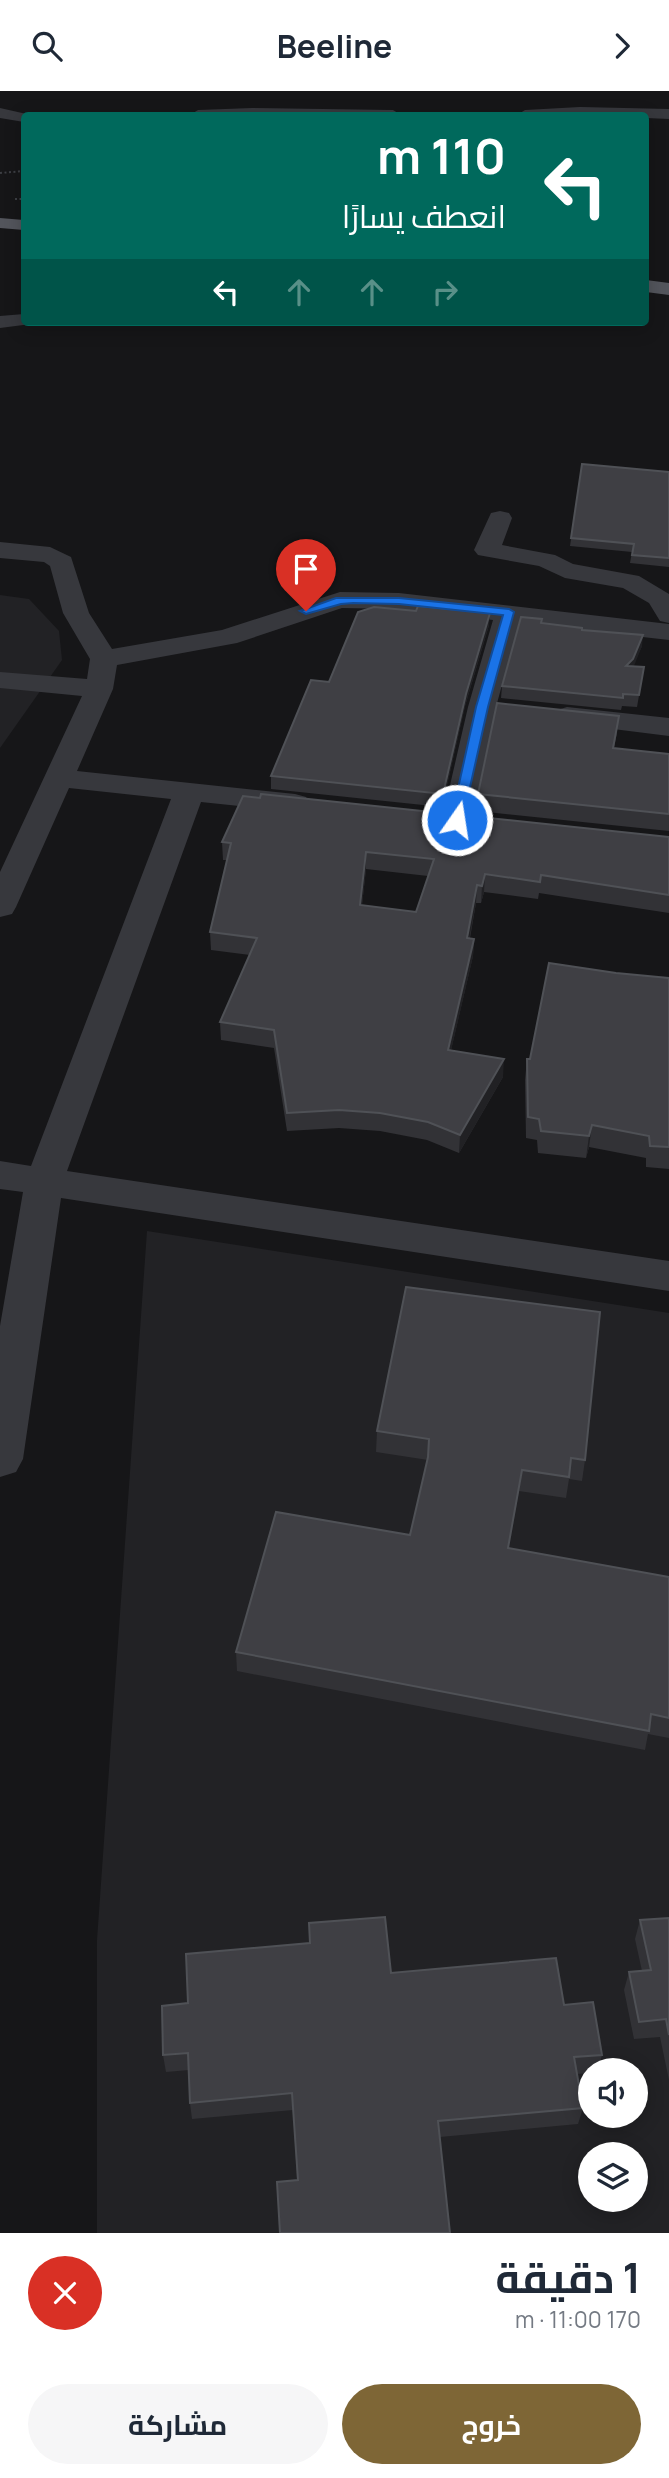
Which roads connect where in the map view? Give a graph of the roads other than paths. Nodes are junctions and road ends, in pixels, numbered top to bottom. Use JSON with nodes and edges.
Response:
{"nodes":[{"id":1,"x":0,"y":113,"type":"edge"},
{"id":2,"x":649,"y":114,"type":"edge"},
{"id":3,"x":669,"y":114,"type":"edge"},
{"id":4,"x":21,"y":116,"type":"edge"},
{"id":5,"x":0,"y":223,"type":"edge"},
{"id":6,"x":21,"y":225,"type":"edge"},
{"id":7,"x":649,"y":286,"type":"edge"},
{"id":8,"x":669,"y":289,"type":"edge"},
{"id":9,"x":21,"y":320,"type":"edge"},
{"id":10,"x":0,"y":322,"type":"edge"},
{"id":11,"x":500,"y":518,"type":"dead end"},
{"id":12,"x":0,"y":550,"type":"edge"},
{"id":13,"x":666,"y":602,"type":"edge"},
{"id":14,"x":509,"y":612,"type":"junction"},
{"id":15,"x":669,"y":632,"type":"edge"},
{"id":16,"x":104,"y":659,"type":"junction"},
{"id":17,"x":0,"y":680,"type":"edge"},
{"id":18,"x":99,"y":689,"type":"junction"},
{"id":19,"x":509,"y":710,"type":"junction"},
{"id":20,"x":669,"y":727,"type":"edge"},
{"id":21,"x":58,"y":778,"type":"junction"},
{"id":22,"x":189,"y":792,"type":"junction"},
{"id":23,"x":323,"y":806,"type":"edge"},
{"id":24,"x":457,"y":820,"type":"edge"},
{"id":25,"x":14,"y":841,"type":"edge"},
{"id":26,"x":0,"y":907,"type":"edge"},
{"id":27,"x":0,"y":1175,"type":"edge"},
{"id":28,"x":44,"y":1182,"type":"junction"},
{"id":29,"x":669,"y":1276,"type":"edge"},
{"id":30,"x":0,"y":1459,"type":"edge"}],
"edges":[{"from":1,"to":4,"type":"street"},
{"from":2,"to":3,"type":"street"},
{"from":5,"to":6,"type":"main road"},
{"from":7,"to":8,"type":"main road"},
{"from":9,"to":10,"type":"street"},
{"from":11,"to":13,"type":"street"},
{"from":12,"to":16,"type":"street"},
{"from":14,"to":15,"type":"street"},
{"from":14,"to":16,"type":"street"},
{"from":14,"to":19,"type":"street"},
{"from":16,"to":18,"type":"street"},
{"from":17,"to":18,"type":"street"},
{"from":18,"to":21,"type":"street"},
{"from":19,"to":20,"type":"street"},
{"from":19,"to":24,"type":"street"},
{"from":21,"to":22,"type":"street"},
{"from":21,"to":25,"type":"street"},
{"from":22,"to":23,"type":"street"},
{"from":22,"to":28,"type":"street"},
{"from":25,"to":26,"type":"street"},
{"from":27,"to":28,"type":"street"},
{"from":28,"to":29,"type":"street"},
{"from":28,"to":30,"type":"street"}]}
